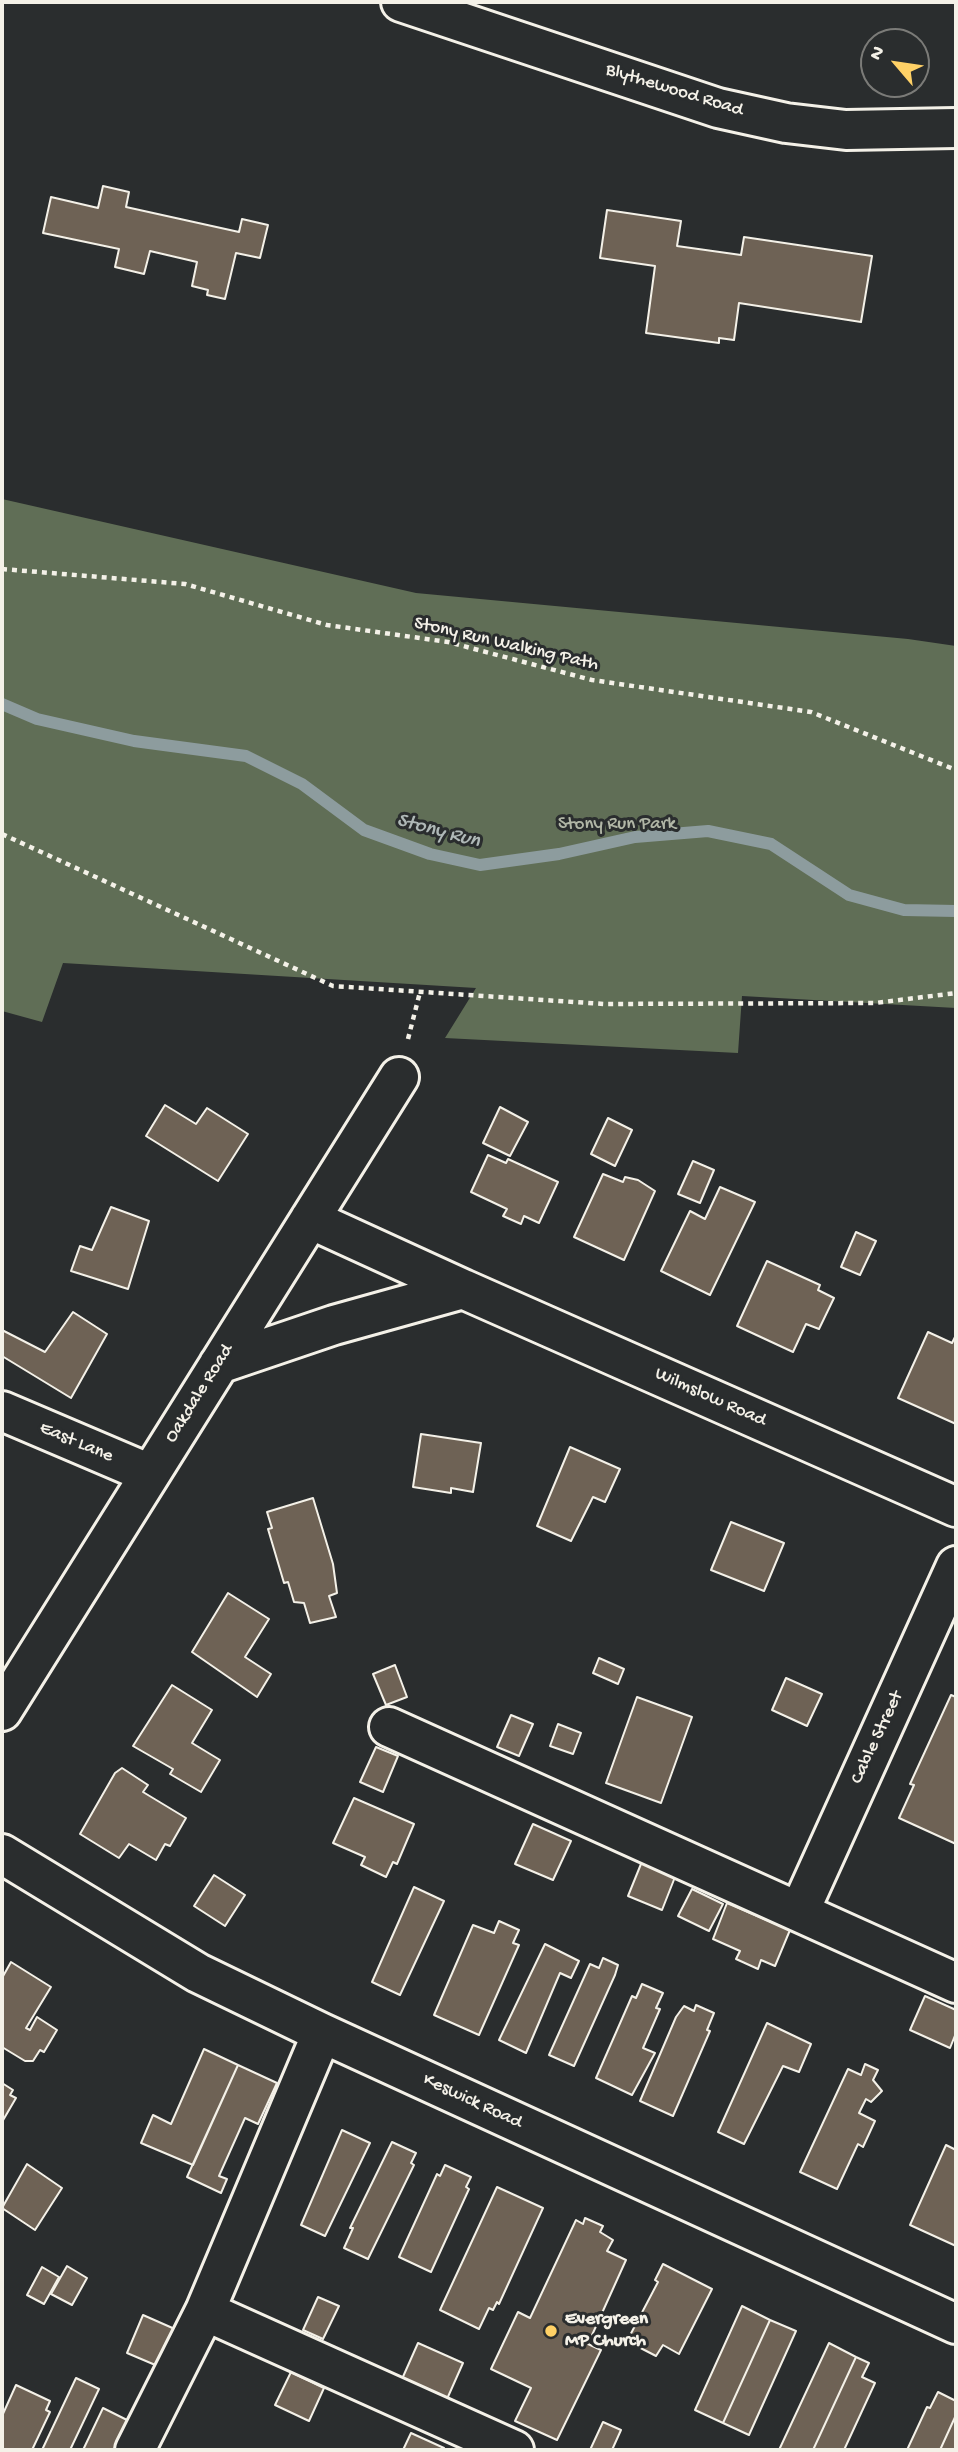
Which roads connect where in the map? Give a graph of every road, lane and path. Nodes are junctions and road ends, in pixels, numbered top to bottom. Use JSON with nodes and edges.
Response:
{"nodes":[{"id":1,"x":401,"y":2,"type":"edge"},
{"id":2,"x":956,"y":128,"type":"edge"},
{"id":3,"x":2,"y":569,"type":"edge"},
{"id":4,"x":956,"y":770,"type":"edge"},
{"id":5,"x":2,"y":834,"type":"edge"},
{"id":6,"x":420,"y":992,"type":"junction"},
{"id":7,"x":956,"y":993,"type":"edge"},
{"id":8,"x":399,"y":1077,"type":"joint"},
{"id":9,"x":310,"y":1219,"type":"junction"},
{"id":10,"x":463,"y":1289,"type":"junction"},
{"id":11,"x":219,"y":1364,"type":"junction"},
{"id":12,"x":2,"y":1411,"type":"edge"},
{"id":13,"x":150,"y":1475,"type":"junction"},
{"id":14,"x":956,"y":1507,"type":"edge"},
{"id":15,"x":956,"y":1566,"type":"edge"},
{"id":16,"x":2,"y":1711,"type":"edge"},
{"id":17,"x":389,"y":1727,"type":"dead end"},
{"id":18,"x":2,"y":1854,"type":"edge"},
{"id":19,"x":800,"y":1910,"type":"junction"},
{"id":20,"x":956,"y":1983,"type":"edge"},
{"id":21,"x":322,"y":2033,"type":"junction"},
{"id":22,"x":205,"y":2311,"type":"junction"},
{"id":23,"x":956,"y":2324,"type":"edge"},
{"id":24,"x":135,"y":2450,"type":"edge"},
{"id":25,"x":514,"y":2450,"type":"edge"}],
"edges":[{"from":1,"to":2,"type":"street","name":"Blythewood Road"},
{"from":3,"to":4,"type":"path","name":"Stony Run Walking Path"},
{"from":5,"to":6,"type":"path"},
{"from":6,"to":7,"type":"path"},
{"from":6,"to":8,"type":"path"},
{"from":8,"to":9,"type":"street","name":"Oakdale Road"},
{"from":9,"to":10,"type":"street","name":"Wilmslow Road"},
{"from":9,"to":11,"type":"street","name":"Oakdale Road"},
{"from":10,"to":11,"type":"street"},
{"from":10,"to":14,"type":"street","name":"Wilmslow Road"},
{"from":11,"to":13,"type":"street","name":"Oakdale Road"},
{"from":12,"to":13,"type":"street","name":"East Lane"},
{"from":13,"to":16,"type":"street","name":"Oakdale Road"},
{"from":15,"to":19,"type":"street","name":"Cable Street"},
{"from":17,"to":19,"type":"street"},
{"from":18,"to":21,"type":"street","name":"Keswick Road"},
{"from":19,"to":20,"type":"street"},
{"from":21,"to":22,"type":"street"},
{"from":21,"to":23,"type":"street","name":"Keswick Road"},
{"from":22,"to":24,"type":"street"},
{"from":22,"to":25,"type":"street"}]}
